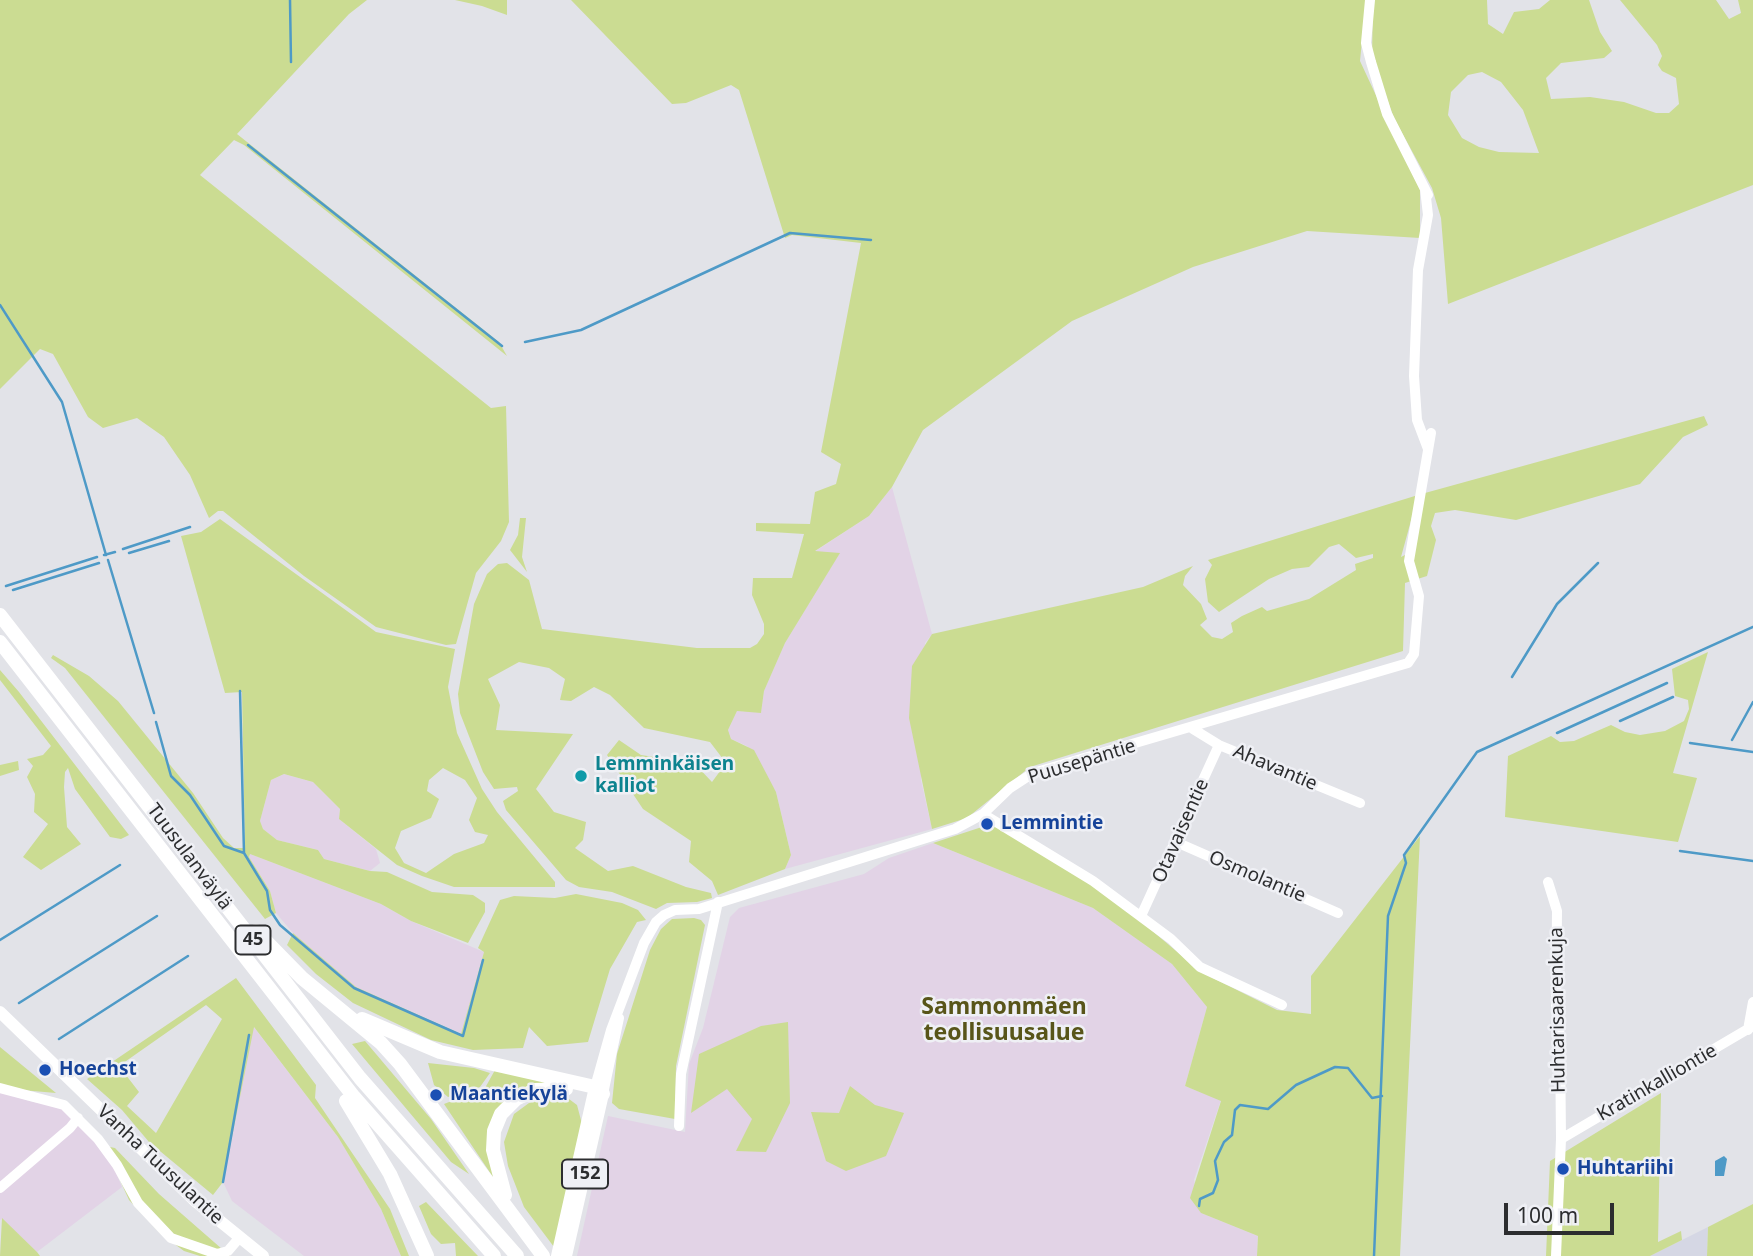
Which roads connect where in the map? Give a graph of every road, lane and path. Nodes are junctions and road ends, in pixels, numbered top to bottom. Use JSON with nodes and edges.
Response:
{"nodes":[{"id":1,"x":1370,"y":0,"type":"edge"},
{"id":2,"x":1425,"y":189,"type":"junction"},
{"id":3,"x":1432,"y":208,"type":"dead end"},
{"id":4,"x":1431,"y":433,"type":"dead end"},
{"id":5,"x":1429,"y":449,"type":"junction"},
{"id":6,"x":0,"y":615,"type":"edge"},
{"id":7,"x":0,"y":642,"type":"edge"},
{"id":8,"x":1193,"y":729,"type":"junction"},
{"id":9,"x":1219,"y":746,"type":"junction"},
{"id":10,"x":1360,"y":803,"type":"dead end"},
{"id":11,"x":983,"y":814,"type":"junction"},
{"id":12,"x":1176,"y":842,"type":"junction"},
{"id":13,"x":206,"y":879,"type":"junction"},
{"id":14,"x":1548,"y":882,"type":"dead end"},
{"id":15,"x":718,"y":902,"type":"junction"},
{"id":16,"x":1338,"y":913,"type":"dead end"},
{"id":17,"x":1141,"y":916,"type":"junction"},
{"id":18,"x":279,"y":1002,"type":"junction"},
{"id":19,"x":1753,"y":1002,"type":"edge"},
{"id":20,"x":334,"y":1003,"type":"junction"},
{"id":21,"x":1282,"y":1006,"type":"dead end"},
{"id":22,"x":1,"y":1016,"type":"edge"},
{"id":23,"x":1750,"y":1028,"type":"edge"},
{"id":24,"x":0,"y":1088,"type":"edge"},
{"id":25,"x":597,"y":1092,"type":"junction"},
{"id":26,"x":78,"y":1118,"type":"junction"},
{"id":27,"x":679,"y":1126,"type":"dead end"},
{"id":28,"x":1561,"y":1139,"type":"junction"},
{"id":29,"x":0,"y":1188,"type":"edge"},
{"id":30,"x":522,"y":1227,"type":"junction"},
{"id":31,"x":240,"y":1237,"type":"junction"},
{"id":32,"x":562,"y":1253,"type":"edge"},
{"id":33,"x":263,"y":1256,"type":"edge"},
{"id":34,"x":427,"y":1256,"type":"edge"},
{"id":35,"x":494,"y":1256,"type":"edge"},
{"id":36,"x":517,"y":1256,"type":"edge"},
{"id":37,"x":543,"y":1256,"type":"edge"},
{"id":38,"x":1556,"y":1256,"type":"edge"}],
"edges":[{"from":1,"to":2,"type":"street"},
{"from":2,"to":3,"type":"street"},
{"from":2,"to":5,"type":"street"},
{"from":4,"to":5,"type":"street"},
{"from":5,"to":8,"type":"street","name":"Puusepäntie"},
{"from":6,"to":13,"type":"highway","name":"Tuusulanväylä","number":"45"},
{"from":7,"to":18,"type":"highway","name":"Tuusulanväylä","number":"45"},
{"from":8,"to":9,"type":"street","name":"Ahavantie"},
{"from":8,"to":11,"type":"street","name":"Puusepäntie"},
{"from":9,"to":10,"type":"street","name":"Ahavantie"},
{"from":9,"to":12,"type":"street","name":"Otavaisentie"},
{"from":11,"to":15,"type":"street","name":"Puusepäntie"},
{"from":11,"to":17,"type":"street"},
{"from":12,"to":16,"type":"street","name":"Osmolantie"},
{"from":12,"to":17,"type":"street","name":"Otavaisentie"},
{"from":13,"to":20,"type":"highway"},
{"from":13,"to":36,"type":"highway","name":"Tuusulanväylä","number":"45"},
{"from":14,"to":28,"type":"street","name":"Huhtarisaarenkuja"},
{"from":15,"to":25,"type":"street","name":"Puusepäntie"},
{"from":15,"to":27,"type":"street"},
{"from":17,"to":21,"type":"street"},
{"from":18,"to":34,"type":"highway"},
{"from":18,"to":35,"type":"highway","name":"Tuusulanväylä","number":"45"},
{"from":19,"to":23,"type":"street"},
{"from":20,"to":25,"type":"highway"},
{"from":20,"to":30,"type":"highway"},
{"from":22,"to":31,"type":"main road","name":"Vanha Tuusulantie"},
{"from":23,"to":28,"type":"street","name":"Kratinkalliontie"},
{"from":24,"to":26,"type":"street"},
{"from":25,"to":30,"type":"highway"},
{"from":25,"to":32,"type":"main road","number":"152"},
{"from":26,"to":29,"type":"street"},
{"from":26,"to":31,"type":"street"},
{"from":28,"to":38,"type":"street","name":"Huhtarisaarenkuja"},
{"from":30,"to":37,"type":"highway"},
{"from":31,"to":33,"type":"main road","name":"Vanha Tuusulantie"}]}
